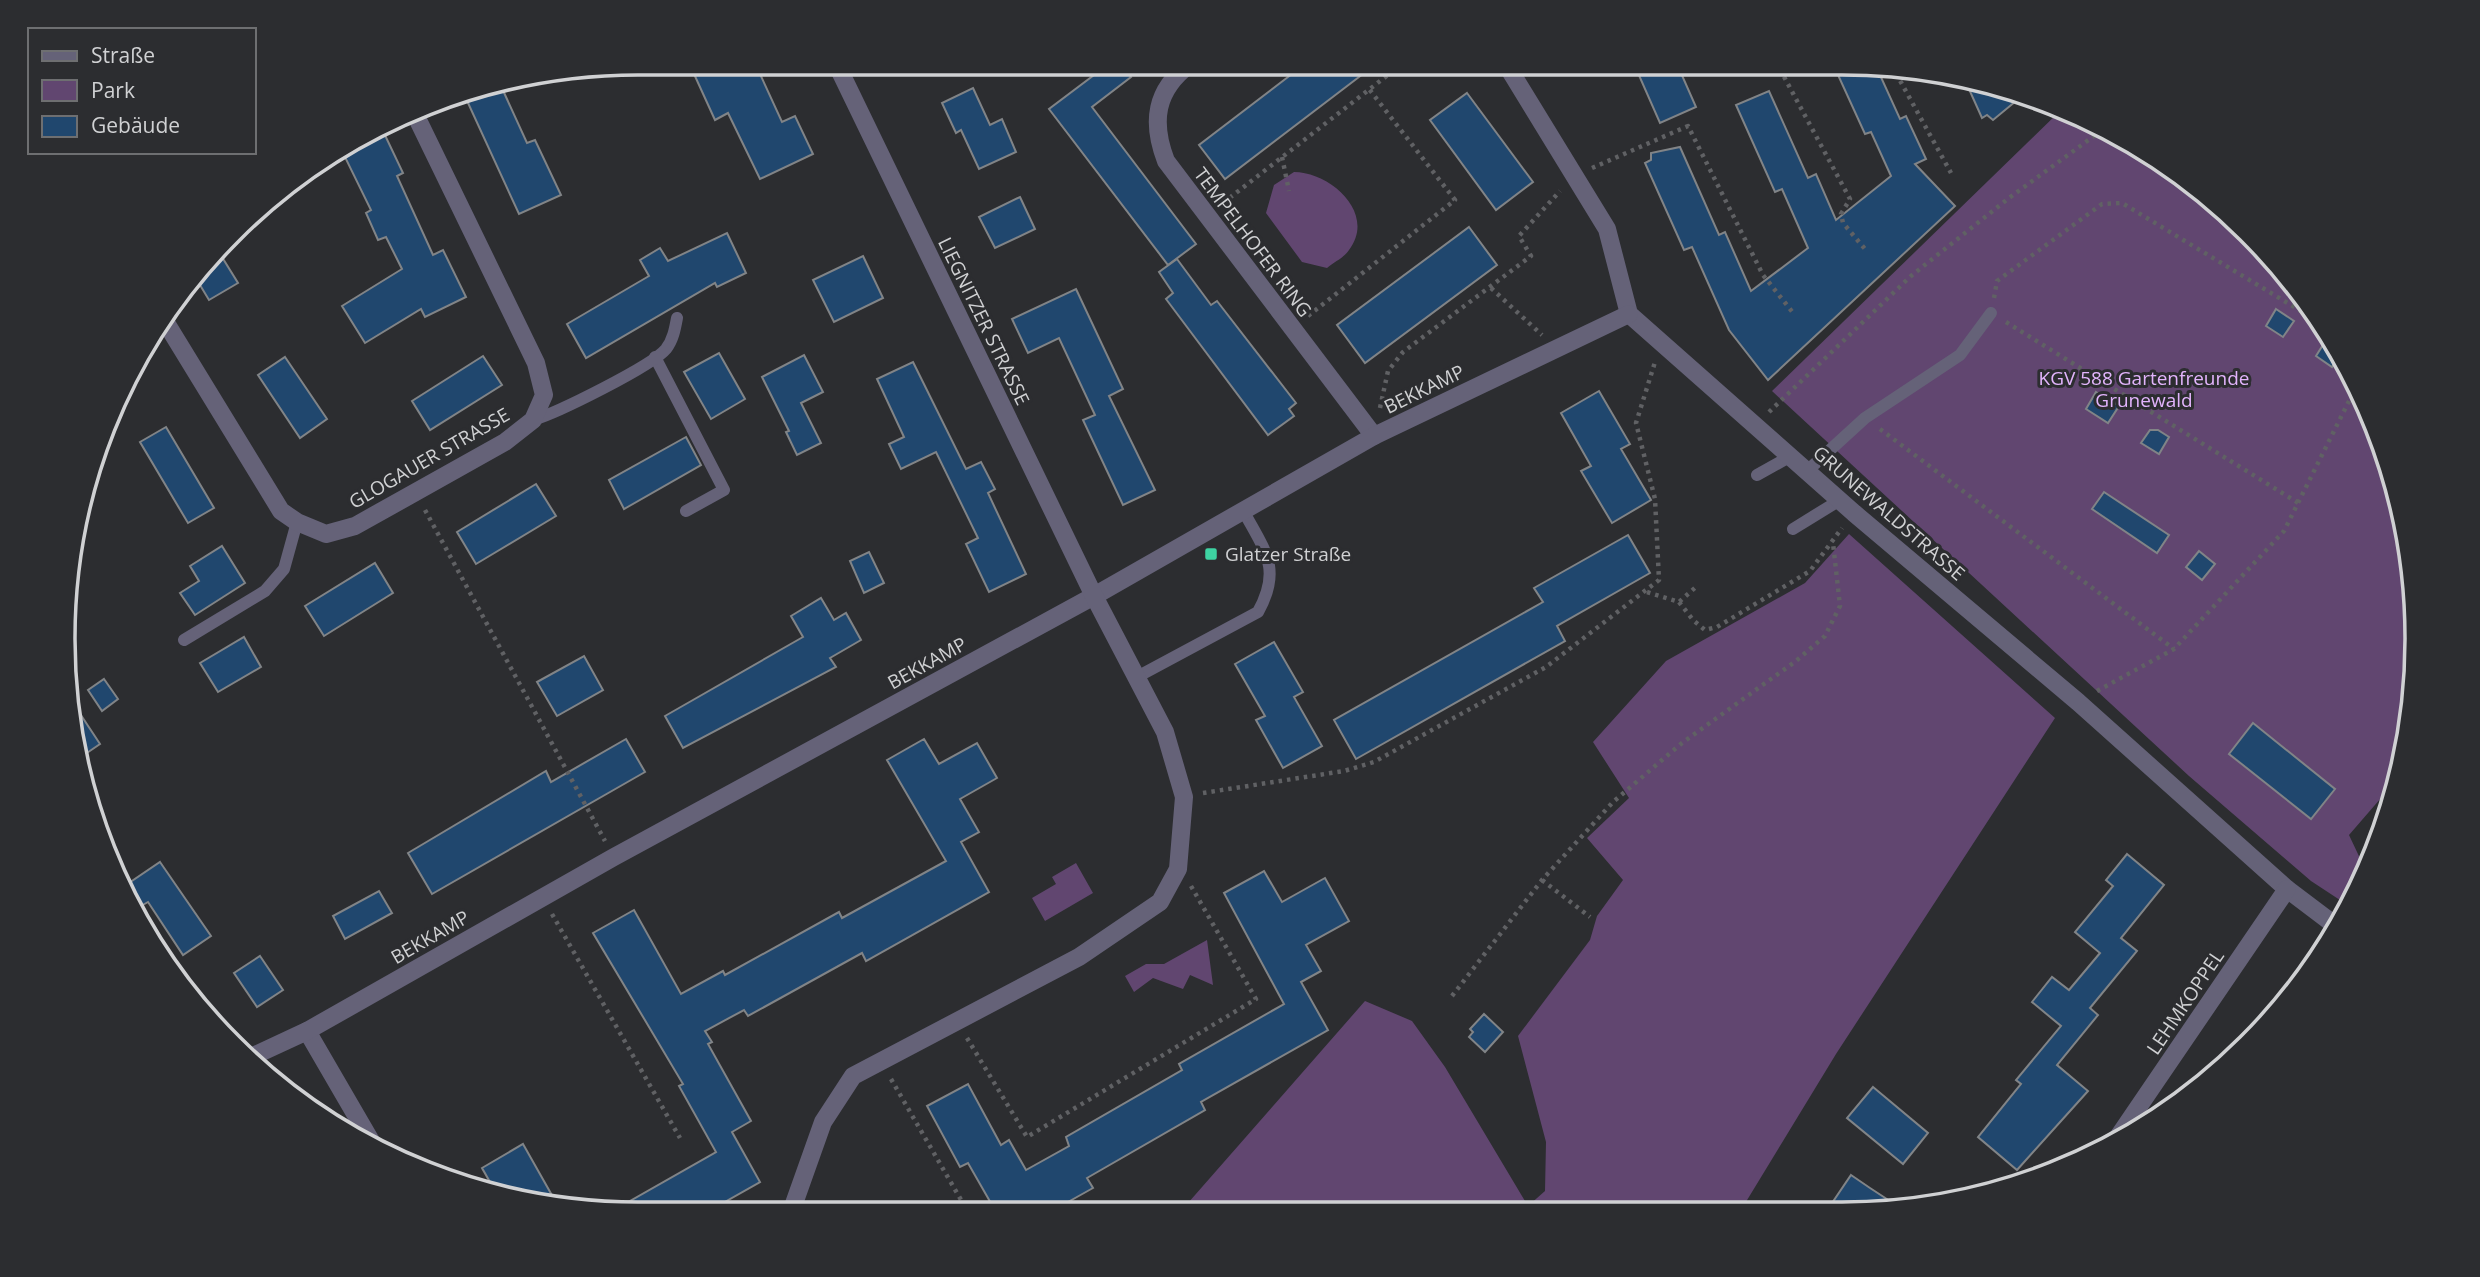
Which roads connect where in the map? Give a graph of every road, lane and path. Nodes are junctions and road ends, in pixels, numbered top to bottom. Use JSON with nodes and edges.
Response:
{"nodes":[{"id":1,"x":842,"y":75,"type":"edge"},
{"id":2,"x":1175,"y":75,"type":"edge"},
{"id":3,"x":1387,"y":75,"type":"edge"},
{"id":4,"x":1513,"y":75,"type":"edge"},
{"id":5,"x":1783,"y":75,"type":"edge"},
{"id":6,"x":1899,"y":78,"type":"edge"},
{"id":7,"x":1369,"y":89,"type":"junction"},
{"id":8,"x":418,"y":120,"type":"edge"},
{"id":9,"x":2095,"y":135,"type":"edge"},
{"id":10,"x":1282,"y":157,"type":"junction"},
{"id":11,"x":1951,"y":173,"type":"dead end"},
{"id":12,"x":1574,"y":176,"type":"junction"},
{"id":13,"x":1289,"y":191,"type":"dead end"},
{"id":14,"x":1206,"y":216,"type":"junction"},
{"id":15,"x":1865,"y":249,"type":"dead end"},
{"id":16,"x":1491,"y":288,"type":"junction"},
{"id":17,"x":2298,"y":309,"type":"edge"},
{"id":18,"x":1991,"y":313,"type":"junction"},
{"id":19,"x":1629,"y":314,"type":"junction"},
{"id":20,"x":1794,"y":314,"type":"dead end"},
{"id":21,"x":677,"y":318,"type":"dead end"},
{"id":22,"x":169,"y":328,"type":"edge"},
{"id":23,"x":1292,"y":329,"type":"junction"},
{"id":24,"x":1661,"y":341,"type":"junction"},
{"id":25,"x":1557,"y":349,"type":"junction"},
{"id":26,"x":655,"y":357,"type":"junction"},
{"id":27,"x":2351,"y":398,"type":"edge"},
{"id":28,"x":1865,"y":418,"type":"junction"},
{"id":29,"x":533,"y":421,"type":"junction"},
{"id":30,"x":1756,"y":425,"type":"junction"},
{"id":31,"x":1374,"y":436,"type":"junction"},
{"id":32,"x":1790,"y":456,"type":"junction"},
{"id":33,"x":1807,"y":471,"type":"junction"},
{"id":34,"x":1757,"y":475,"type":"dead end"},
{"id":35,"x":415,"y":492,"type":"junction"},
{"id":36,"x":1840,"y":500,"type":"junction"},
{"id":37,"x":2300,"y":504,"type":"junction"},
{"id":38,"x":686,"y":511,"type":"dead end"},
{"id":39,"x":1244,"y":512,"type":"junction"},
{"id":40,"x":297,"y":522,"type":"junction"},
{"id":41,"x":1793,"y":529,"type":"dead end"},
{"id":42,"x":1697,"y":586,"type":"dead end"},
{"id":43,"x":1646,"y":592,"type":"junction"},
{"id":44,"x":1094,"y":596,"type":"junction"},
{"id":45,"x":1679,"y":602,"type":"junction"},
{"id":46,"x":184,"y":640,"type":"dead end"},
{"id":47,"x":2174,"y":649,"type":"junction"},
{"id":48,"x":1135,"y":678,"type":"junction"},
{"id":49,"x":2078,"y":702,"type":"junction"},
{"id":50,"x":1184,"y":797,"type":"junction"},
{"id":51,"x":614,"y":857,"type":"junction"},
{"id":52,"x":1178,"y":869,"type":"junction"},
{"id":53,"x":1542,"y":880,"type":"junction"},
{"id":54,"x":2287,"y":889,"type":"junction"},
{"id":55,"x":543,"y":897,"type":"junction"},
{"id":56,"x":1590,"y":917,"type":"dead end"},
{"id":57,"x":2329,"y":920,"type":"edge"},
{"id":58,"x":1452,"y":996,"type":"dead end"},
{"id":59,"x":957,"y":1023,"type":"junction"},
{"id":60,"x":307,"y":1031,"type":"junction"},
{"id":61,"x":258,"y":1054,"type":"edge"},
{"id":62,"x":881,"y":1061,"type":"junction"},
{"id":63,"x":2128,"y":1123,"type":"edge"},
{"id":64,"x":365,"y":1130,"type":"edge"},
{"id":65,"x":680,"y":1138,"type":"dead end"},
{"id":66,"x":795,"y":1202,"type":"edge"},
{"id":67,"x":962,"y":1202,"type":"edge"}],
"edges":[{"from":1,"to":44,"type":"street","name":"LIEGNITZER STRASSE"},
{"from":2,"to":14,"type":"street","name":"TEMPELHOFER RING"},
{"from":3,"to":7,"type":"path"},
{"from":4,"to":12,"type":"street"},
{"from":5,"to":15,"type":"path"},
{"from":6,"to":11,"type":"path"},
{"from":7,"to":10,"type":"path"},
{"from":7,"to":23,"type":"path"},
{"from":8,"to":29,"type":"street","name":"GLOGAUER STRASSE"},
{"from":9,"to":30,"type":"path"},
{"from":10,"to":13,"type":"path"},
{"from":10,"to":14,"type":"path"},
{"from":12,"to":16,"type":"path"},
{"from":12,"to":19,"type":"street"},
{"from":12,"to":20,"type":"path"},
{"from":14,"to":23,"type":"street","name":"TEMPELHOFER RING"},
{"from":16,"to":25,"type":"path"},
{"from":16,"to":31,"type":"path"},
{"from":17,"to":18,"type":"path"},
{"from":18,"to":28,"type":"lane"},
{"from":18,"to":37,"type":"path"},
{"from":19,"to":24,"type":"street","name":"GRUNEWALDSTRASSE"},
{"from":19,"to":25,"type":"street","name":"BEKKAMP"},
{"from":21,"to":26,"type":"lane"},
{"from":22,"to":40,"type":"street","name":"GLOGAUER STRASSE"},
{"from":23,"to":31,"type":"street","name":"TEMPELHOFER RING"},
{"from":24,"to":30,"type":"street","name":"GRUNEWALDSTRASSE"},
{"from":24,"to":43,"type":"path"},
{"from":25,"to":31,"type":"street","name":"BEKKAMP"},
{"from":26,"to":29,"type":"lane"},
{"from":26,"to":38,"type":"lane"},
{"from":27,"to":37,"type":"path"},
{"from":28,"to":33,"type":"lane"},
{"from":28,"to":47,"type":"path"},
{"from":29,"to":35,"type":"street","name":"GLOGAUER STRASSE"},
{"from":30,"to":32,"type":"street","name":"GRUNEWALDSTRASSE"},
{"from":31,"to":39,"type":"street","name":"BEKKAMP"},
{"from":32,"to":33,"type":"street","name":"GRUNEWALDSTRASSE"},
{"from":32,"to":34,"type":"lane"},
{"from":33,"to":36,"type":"street","name":"GRUNEWALDSTRASSE"},
{"from":35,"to":40,"type":"street","name":"GLOGAUER STRASSE"},
{"from":35,"to":51,"type":"path"},
{"from":36,"to":41,"type":"lane"},
{"from":36,"to":49,"type":"street","name":"GRUNEWALDSTRASSE"},
{"from":37,"to":47,"type":"path"},
{"from":39,"to":44,"type":"street","name":"BEKKAMP"},
{"from":39,"to":48,"type":"lane"},
{"from":40,"to":46,"type":"lane"},
{"from":42,"to":45,"type":"path"},
{"from":43,"to":45,"type":"path"},
{"from":43,"to":50,"type":"path"},
{"from":44,"to":48,"type":"street"},
{"from":44,"to":51,"type":"street","name":"BEKKAMP"},
{"from":45,"to":53,"type":"path"},
{"from":47,"to":49,"type":"path"},
{"from":48,"to":50,"type":"street"},
{"from":49,"to":54,"type":"street","name":"GRUNEWALDSTRASSE"},
{"from":50,"to":52,"type":"street"},
{"from":51,"to":55,"type":"street","name":"BEKKAMP"},
{"from":52,"to":59,"type":"street"},
{"from":52,"to":59,"type":"path"},
{"from":53,"to":56,"type":"path"},
{"from":53,"to":58,"type":"path"},
{"from":54,"to":57,"type":"street","name":"GRUNEWALDSTRASSE"},
{"from":54,"to":63,"type":"street","name":"LEHMKOPPEL"},
{"from":55,"to":60,"type":"street","name":"BEKKAMP"},
{"from":55,"to":65,"type":"path"},
{"from":59,"to":62,"type":"street"},
{"from":60,"to":61,"type":"street","name":"BEKKAMP"},
{"from":60,"to":64,"type":"street"},
{"from":62,"to":66,"type":"street"},
{"from":62,"to":67,"type":"path"}]}
